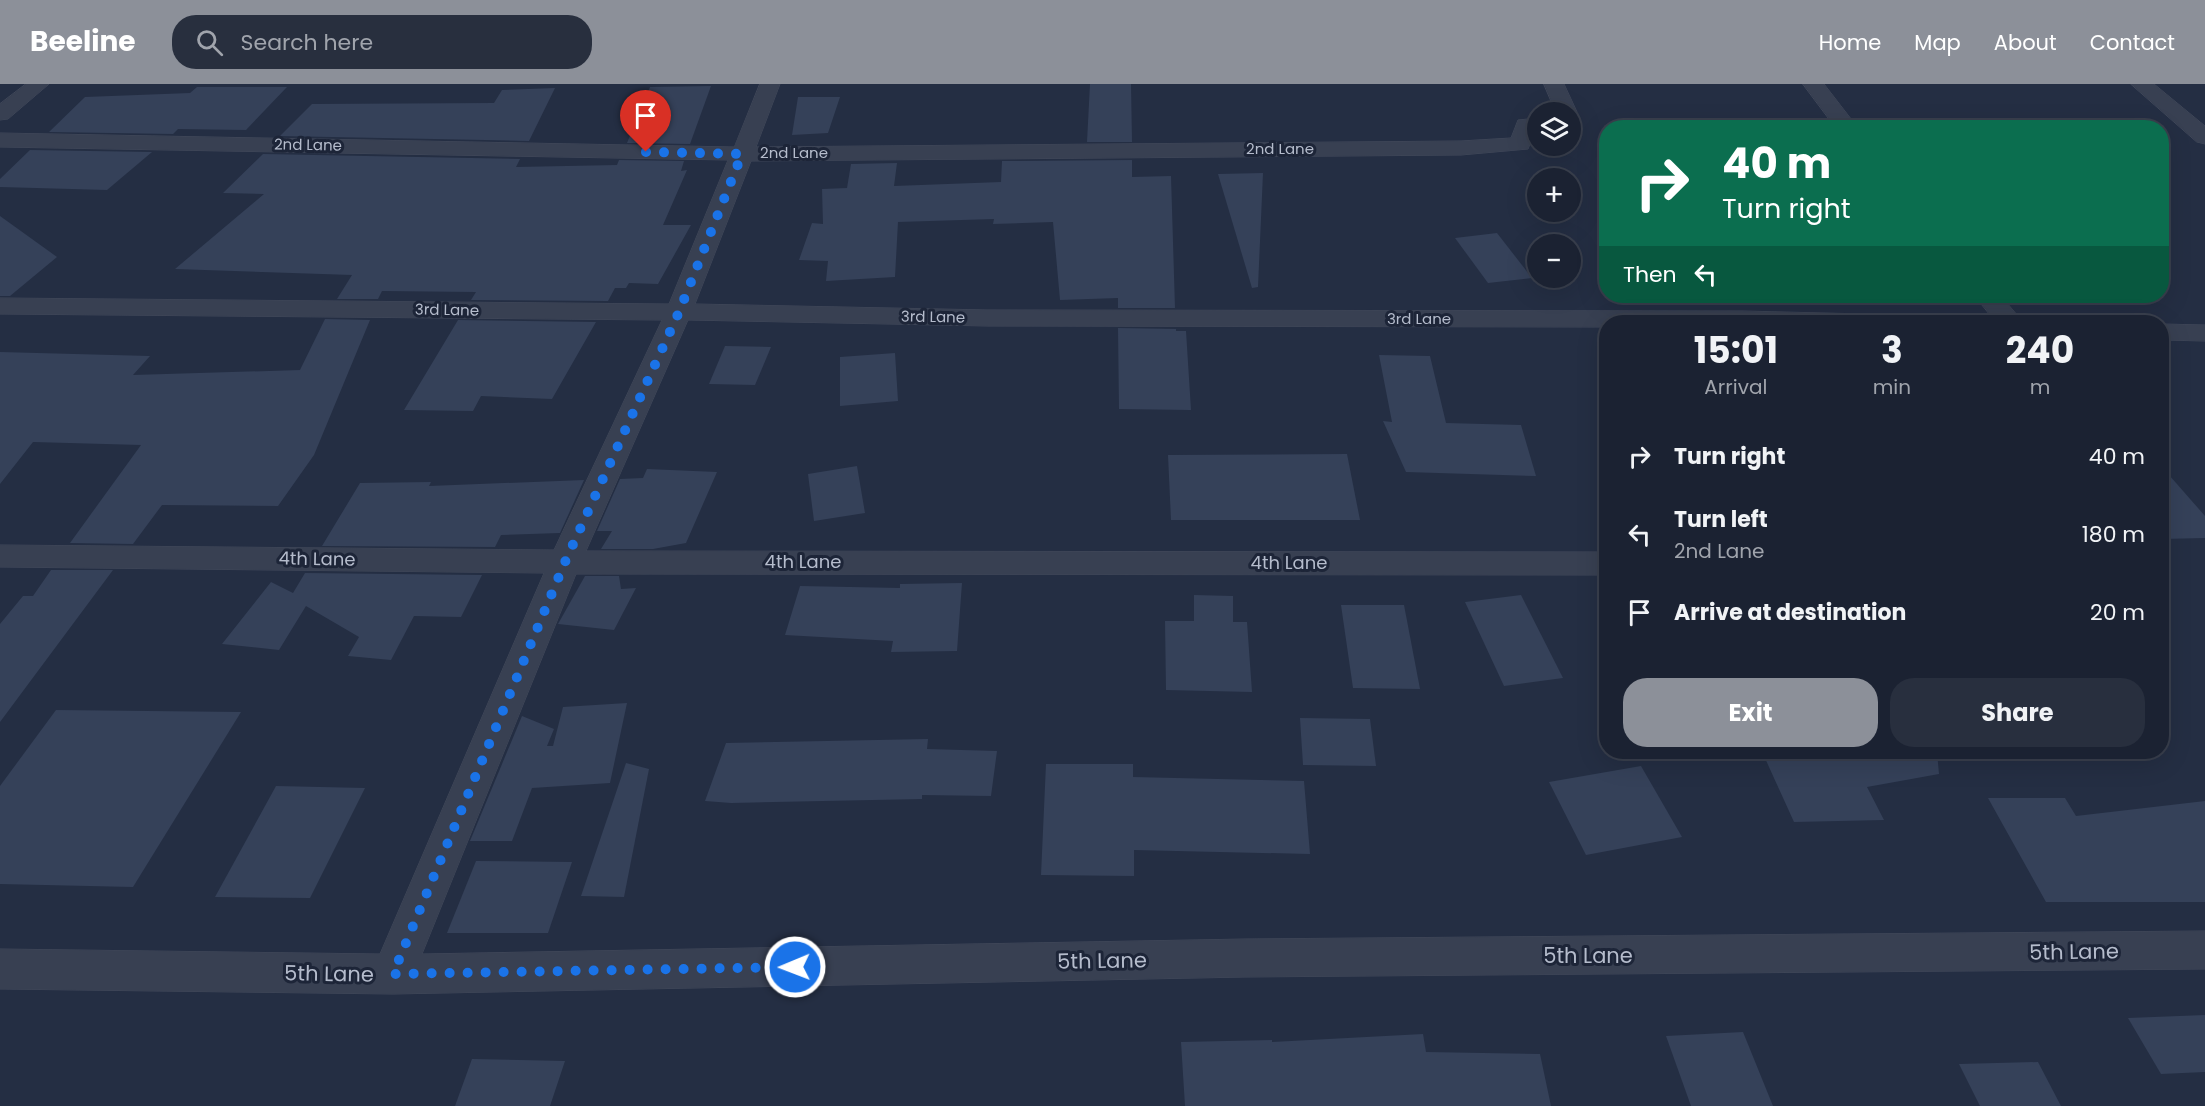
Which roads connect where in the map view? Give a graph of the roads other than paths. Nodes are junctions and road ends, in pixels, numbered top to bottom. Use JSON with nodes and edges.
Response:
{"nodes":[{"id":1,"x":39,"y":84,"type":"edge"},
{"id":2,"x":770,"y":84,"type":"edge"},
{"id":3,"x":1554,"y":84,"type":"edge"},
{"id":4,"x":1813,"y":84,"type":"edge"},
{"id":5,"x":2141,"y":84,"type":"edge"},
{"id":6,"x":1562,"y":102,"type":"edge"},
{"id":7,"x":0,"y":114,"type":"edge"},
{"id":8,"x":1842,"y":120,"type":"edge"},
{"id":9,"x":1527,"y":124,"type":"edge"},
{"id":10,"x":2205,"y":137,"type":"edge"},
{"id":11,"x":0,"y":140,"type":"edge"},
{"id":12,"x":742,"y":154,"type":"junction"},
{"id":13,"x":1994,"y":303,"type":"edge"},
{"id":14,"x":0,"y":306,"type":"edge"},
{"id":15,"x":679,"y":312,"type":"junction"},
{"id":16,"x":2004,"y":315,"type":"edge"},
{"id":17,"x":1599,"y":319,"type":"edge"},
{"id":18,"x":2169,"y":332,"type":"edge"},
{"id":19,"x":2205,"y":333,"type":"edge"},
{"id":20,"x":0,"y":556,"type":"edge"},
{"id":21,"x":565,"y":562,"type":"junction"},
{"id":22,"x":1599,"y":564,"type":"edge"},
{"id":23,"x":2205,"y":950,"type":"edge"},
{"id":24,"x":0,"y":969,"type":"edge"},
{"id":25,"x":393,"y":974,"type":"junction"}],
"edges":[{"from":1,"to":7,"type":"street"},
{"from":2,"to":12,"type":"street"},
{"from":3,"to":6,"type":"street"},
{"from":4,"to":8,"type":"street"},
{"from":5,"to":10,"type":"street"},
{"from":9,"to":12,"type":"street","name":"2nd Lane"},
{"from":11,"to":12,"type":"street","name":"2nd Lane"},
{"from":12,"to":15,"type":"street"},
{"from":13,"to":16,"type":"street"},
{"from":14,"to":15,"type":"street","name":"3rd Lane"},
{"from":15,"to":17,"type":"street","name":"3rd Lane"},
{"from":15,"to":21,"type":"street"},
{"from":18,"to":19,"type":"street"},
{"from":20,"to":21,"type":"street","name":"4th Lane"},
{"from":21,"to":22,"type":"street","name":"4th Lane"},
{"from":21,"to":25,"type":"street"},
{"from":23,"to":25,"type":"street","name":"5th Lane"},
{"from":24,"to":25,"type":"street","name":"5th Lane"}]}
